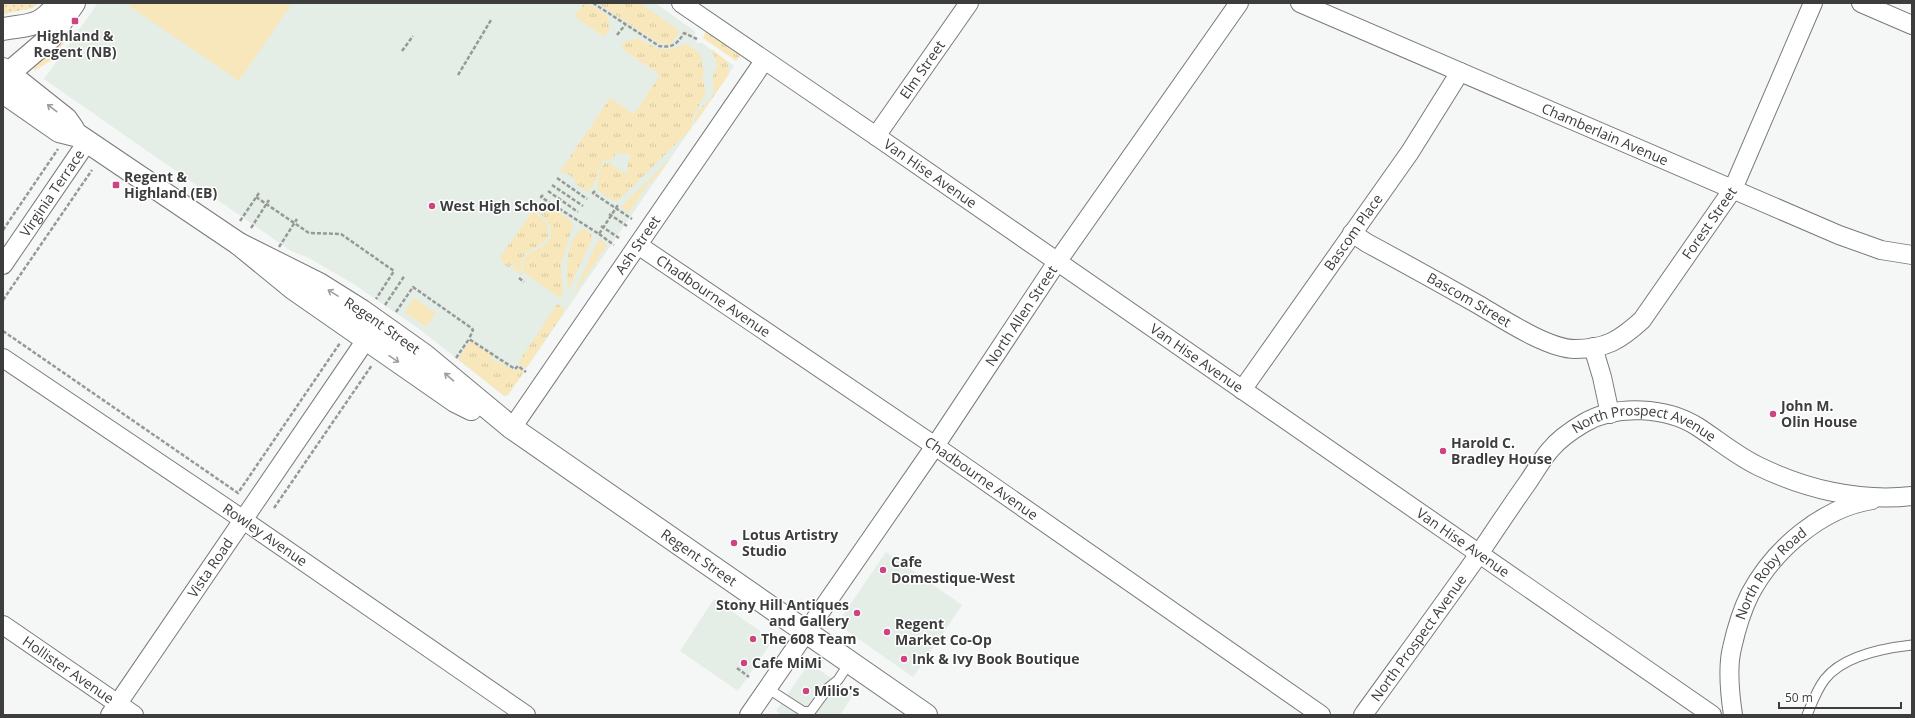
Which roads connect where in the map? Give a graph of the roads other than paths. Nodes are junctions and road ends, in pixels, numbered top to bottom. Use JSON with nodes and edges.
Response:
{"nodes":[{"id":1,"x":59,"y":3,"type":"edge"},
{"id":2,"x":74,"y":3,"type":"edge"},
{"id":3,"x":969,"y":3,"type":"edge"},
{"id":4,"x":1239,"y":3,"type":"edge"},
{"id":5,"x":1300,"y":3,"type":"edge"},
{"id":6,"x":1813,"y":3,"type":"edge"},
{"id":7,"x":1861,"y":3,"type":"edge"},
{"id":8,"x":690,"y":5,"type":"edge"},
{"id":9,"x":1912,"y":25,"type":"edge"},
{"id":10,"x":3,"y":29,"type":"edge"},
{"id":11,"x":764,"y":60,"type":"junction"},
{"id":12,"x":1460,"y":72,"type":"junction"},
{"id":13,"x":5,"y":77,"type":"edge"},
{"id":14,"x":876,"y":136,"type":"junction"},
{"id":15,"x":83,"y":139,"type":"junction"},
{"id":16,"x":1733,"y":189,"type":"junction"},
{"id":17,"x":1352,"y":233,"type":"junction"},
{"id":18,"x":638,"y":245,"type":"junction"},
{"id":19,"x":1912,"y":256,"type":"edge"},
{"id":20,"x":1057,"y":262,"type":"junction"},
{"id":21,"x":3,"y":265,"type":"edge"},
{"id":22,"x":376,"y":324,"type":"junction"},
{"id":23,"x":1593,"y":347,"type":"junction"},
{"id":24,"x":3,"y":358,"type":"edge"},
{"id":25,"x":1242,"y":390,"type":"junction"},
{"id":26,"x":1610,"y":414,"type":"junction"},
{"id":27,"x":512,"y":428,"type":"junction"},
{"id":28,"x":935,"y":446,"type":"junction"},
{"id":29,"x":1912,"y":496,"type":"edge"},
{"id":30,"x":1894,"y":497,"type":"junction"},
{"id":31,"x":243,"y":520,"type":"junction"},
{"id":32,"x":1478,"y":554,"type":"junction"},
{"id":33,"x":3,"y":625,"type":"edge"},
{"id":34,"x":806,"y":632,"type":"junction"},
{"id":35,"x":1912,"y":645,"type":"edge"},
{"id":36,"x":850,"y":662,"type":"junction"},
{"id":37,"x":767,"y":688,"type":"junction"},
{"id":38,"x":114,"y":709,"type":"edge"},
{"id":39,"x":134,"y":715,"type":"edge"},
{"id":40,"x":526,"y":715,"type":"edge"},
{"id":41,"x":749,"y":715,"type":"edge"},
{"id":42,"x":926,"y":715,"type":"edge"},
{"id":43,"x":1321,"y":715,"type":"edge"},
{"id":44,"x":1363,"y":715,"type":"edge"},
{"id":45,"x":1712,"y":715,"type":"edge"},
{"id":46,"x":1733,"y":715,"type":"edge"},
{"id":47,"x":1807,"y":715,"type":"edge"}],
"edges":[{"from":1,"to":10,"type":"main road"},
{"from":2,"to":13,"type":"main road"},
{"from":3,"to":14,"type":"street","name":"Elm Street"},
{"from":4,"to":20,"type":"street","name":"North Allen Street"},
{"from":5,"to":12,"type":"street","name":"Chamberlain Avenue"},
{"from":6,"to":16,"type":"street","name":"Forest Street"},
{"from":7,"to":9,"type":"street"},
{"from":8,"to":11,"type":"street","name":"Van Hise Avenue"},
{"from":11,"to":14,"type":"street","name":"Van Hise Avenue"},
{"from":11,"to":18,"type":"street","name":"Ash Street"},
{"from":12,"to":16,"type":"street","name":"Chamberlain Avenue"},
{"from":12,"to":17,"type":"street","name":"Bascom Place"},
{"from":13,"to":15,"type":"main road","name":"Regent Street"},
{"from":14,"to":20,"type":"street","name":"Van Hise Avenue"},
{"from":15,"to":21,"type":"street","name":"Virginia Terrace"},
{"from":15,"to":22,"type":"main road","name":"Regent Street"},
{"from":16,"to":19,"type":"street","name":"Chamberlain Avenue"},
{"from":16,"to":23,"type":"street","name":"Forest Street"},
{"from":17,"to":23,"type":"street","name":"Bascom Street"},
{"from":17,"to":25,"type":"street","name":"Bascom Place"},
{"from":18,"to":27,"type":"street","name":"Ash Street"},
{"from":18,"to":28,"type":"street","name":"Chadbourne Avenue"},
{"from":20,"to":25,"type":"street","name":"Van Hise Avenue"},
{"from":20,"to":28,"type":"street","name":"North Allen Street"},
{"from":22,"to":27,"type":"main road","name":"Regent Street"},
{"from":22,"to":31,"type":"street","name":"Vista Road"},
{"from":23,"to":26,"type":"street"},
{"from":24,"to":31,"type":"street","name":"Rowley Avenue"},
{"from":25,"to":32,"type":"street","name":"Van Hise Avenue"},
{"from":26,"to":30,"type":"street","name":"North Prospect Avenue"},
{"from":26,"to":32,"type":"street","name":"North Prospect Avenue"},
{"from":27,"to":34,"type":"main road","name":"Regent Street"},
{"from":28,"to":34,"type":"street","name":"North Allen Street"},
{"from":28,"to":43,"type":"street","name":"Chadbourne Avenue"},
{"from":29,"to":30,"type":"street","name":"North Prospect Avenue"},
{"from":30,"to":46,"type":"street","name":"North Roby Road"},
{"from":31,"to":38,"type":"street","name":"Vista Road"},
{"from":31,"to":40,"type":"street","name":"Rowley Avenue"},
{"from":32,"to":44,"type":"street","name":"North Prospect Avenue"},
{"from":32,"to":45,"type":"street","name":"Van Hise Avenue"},
{"from":33,"to":38,"type":"street","name":"Hollister Avenue"},
{"from":34,"to":36,"type":"main road","name":"Regent Street"},
{"from":34,"to":37,"type":"street","name":"North Allen Street"},
{"from":35,"to":47,"type":"lane"},
{"from":36,"to":37,"type":"lane"},
{"from":36,"to":42,"type":"main road","name":"Regent Street"},
{"from":37,"to":41,"type":"street","name":"North Allen Street"},
{"from":38,"to":39,"type":"street","name":"Hollister Avenue"}]}
